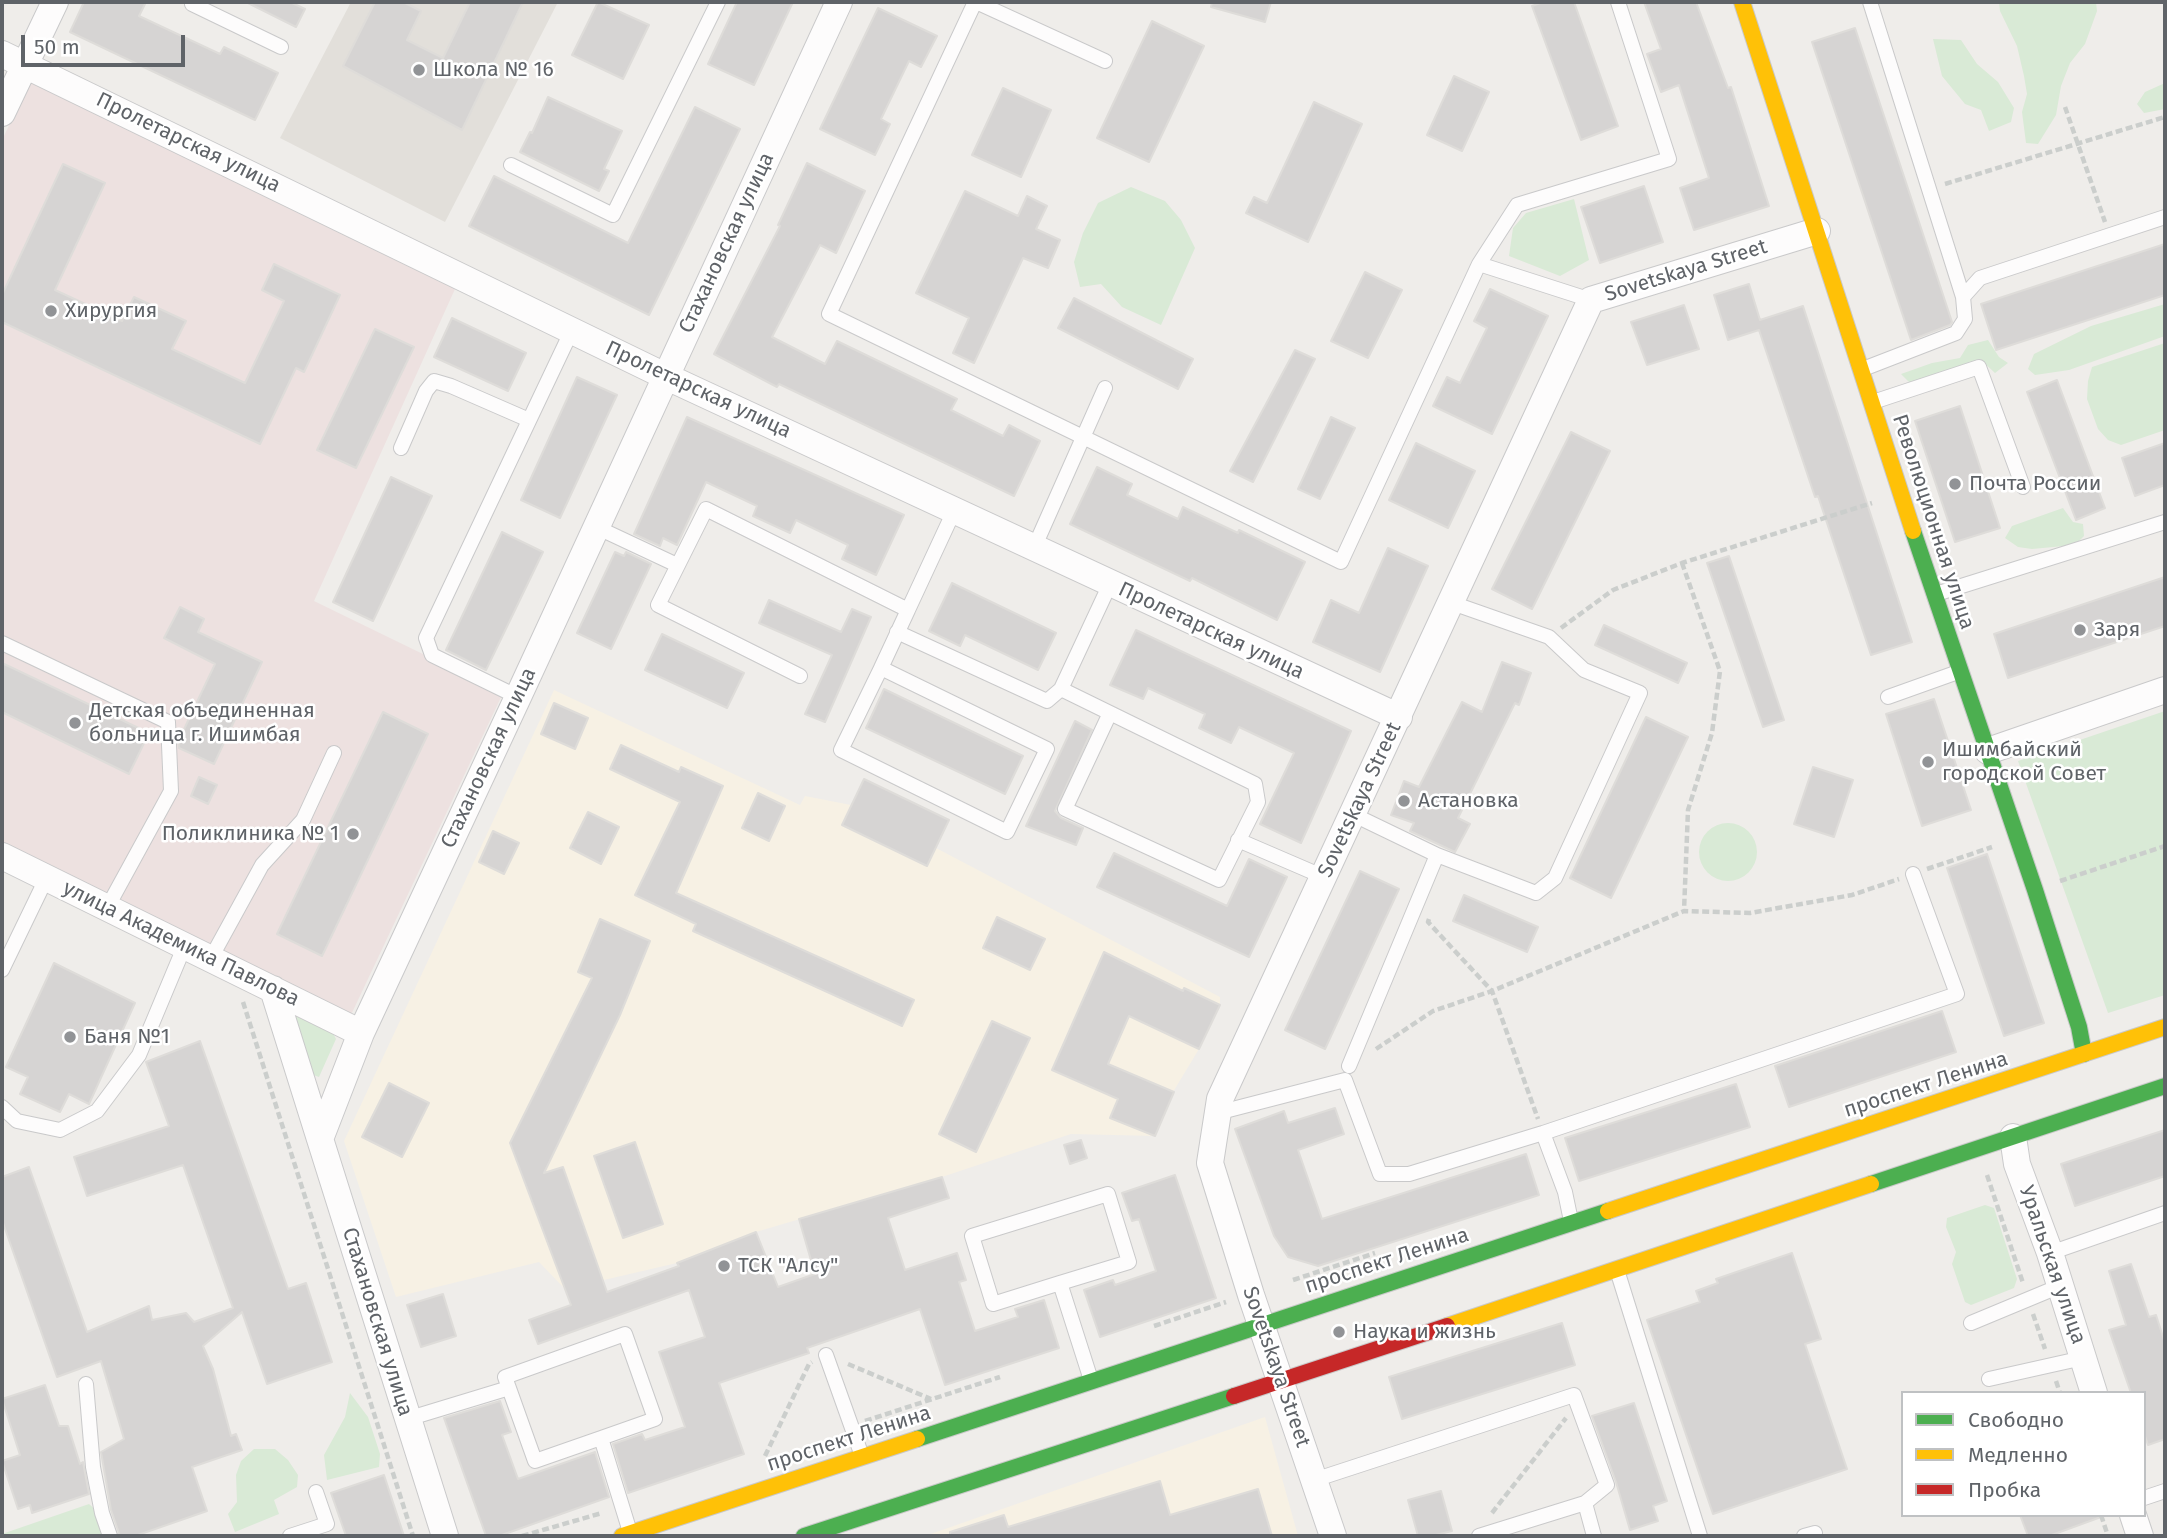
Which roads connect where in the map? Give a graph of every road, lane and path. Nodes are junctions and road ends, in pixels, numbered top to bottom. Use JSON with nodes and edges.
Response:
{"nodes":[{"id":1,"x":55,"y":2,"type":"edge"},
{"id":2,"x":193,"y":2,"type":"edge"},
{"id":3,"x":719,"y":2,"type":"edge"},
{"id":4,"x":839,"y":2,"type":"edge"},
{"id":5,"x":975,"y":2,"type":"edge"},
{"id":6,"x":1618,"y":2,"type":"edge"},
{"id":7,"x":1742,"y":2,"type":"edge"},
{"id":8,"x":1870,"y":2,"type":"edge"},
{"id":9,"x":281,"y":47,"type":"dead end"},
{"id":10,"x":13,"y":59,"type":"edge"},
{"id":11,"x":1105,"y":61,"type":"dead end"},
{"id":12,"x":2065,"y":107,"type":"dead end"},
{"id":13,"x":2,"y":113,"type":"edge"},
{"id":14,"x":2165,"y":117,"type":"edge"},
{"id":15,"x":2077,"y":143,"type":"junction"},
{"id":16,"x":511,"y":165,"type":"dead end"},
{"id":17,"x":1929,"y":189,"type":"junction"},
{"id":18,"x":2165,"y":217,"type":"edge"},
{"id":19,"x":1817,"y":231,"type":"junction"},
{"id":20,"x":2110,"y":237,"type":"junction"},
{"id":21,"x":1479,"y":264,"type":"junction"},
{"id":22,"x":1963,"y":297,"type":"junction"},
{"id":23,"x":1591,"y":300,"type":"junction"},
{"id":24,"x":572,"y":330,"type":"junction"},
{"id":25,"x":1861,"y":369,"type":"junction"},
{"id":26,"x":665,"y":376,"type":"junction"},
{"id":27,"x":1105,"y":388,"type":"dead end"},
{"id":28,"x":1872,"y":402,"type":"junction"},
{"id":29,"x":529,"y":421,"type":"junction"},
{"id":30,"x":1083,"y":437,"type":"junction"},
{"id":31,"x":401,"y":448,"type":"dead end"},
{"id":32,"x":2022,"y":487,"type":"dead end"},
{"id":33,"x":1900,"y":495,"type":"junction"},
{"id":34,"x":954,"y":511,"type":"junction"},
{"id":35,"x":2165,"y":522,"type":"edge"},
{"id":36,"x":596,"y":527,"type":"junction"},
{"id":37,"x":1034,"y":548,"type":"junction"},
{"id":38,"x":1682,"y":563,"type":"junction"},
{"id":39,"x":677,"y":565,"type":"junction"},
{"id":40,"x":1110,"y":584,"type":"junction"},
{"id":41,"x":1934,"y":594,"type":"junction"},
{"id":42,"x":1452,"y":603,"type":"junction"},
{"id":43,"x":908,"y":610,"type":"junction"},
{"id":44,"x":897,"y":632,"type":"junction"},
{"id":45,"x":1549,"y":637,"type":"junction"},
{"id":46,"x":2,"y":643,"type":"edge"},
{"id":47,"x":881,"y":668,"type":"junction"},
{"id":48,"x":1959,"y":671,"type":"junction"},
{"id":49,"x":800,"y":676,"type":"dead end"},
{"id":50,"x":1060,"y":689,"type":"junction"},
{"id":51,"x":2165,"y":690,"type":"edge"},
{"id":52,"x":518,"y":697,"type":"junction"},
{"id":53,"x":1888,"y":697,"type":"dead end"},
{"id":54,"x":1111,"y":713,"type":"junction"},
{"id":55,"x":1399,"y":717,"type":"junction"},
{"id":56,"x":1988,"y":751,"type":"junction"},
{"id":57,"x":334,"y":753,"type":"dead end"},
{"id":58,"x":1352,"y":814,"type":"junction"},
{"id":59,"x":2017,"y":839,"type":"junction"},
{"id":60,"x":1238,"y":840,"type":"junction"},
{"id":61,"x":2165,"y":846,"type":"edge"},
{"id":62,"x":1437,"y":855,"type":"junction"},
{"id":63,"x":2,"y":856,"type":"edge"},
{"id":64,"x":1913,"y":874,"type":"junction"},
{"id":65,"x":1324,"y":877,"type":"junction"},
{"id":66,"x":46,"y":879,"type":"junction"},
{"id":67,"x":2035,"y":890,"type":"junction"},
{"id":68,"x":107,"y":908,"type":"junction"},
{"id":69,"x":1430,"y":909,"type":"dead end"},
{"id":70,"x":1684,"y":911,"type":"junction"},
{"id":71,"x":185,"y":945,"type":"junction"},
{"id":72,"x":222,"y":963,"type":"junction"},
{"id":73,"x":2,"y":970,"type":"edge"},
{"id":74,"x":273,"y":989,"type":"junction"},
{"id":75,"x":1492,"y":991,"type":"junction"},
{"id":76,"x":2165,"y":1027,"type":"edge"},
{"id":77,"x":360,"y":1033,"type":"junction"},
{"id":78,"x":2084,"y":1054,"type":"junction"},
{"id":79,"x":1349,"y":1066,"type":"joint"},
{"id":80,"x":2165,"y":1086,"type":"edge"},
{"id":81,"x":2,"y":1108,"type":"edge"},
{"id":82,"x":1216,"y":1113,"type":"junction"},
{"id":83,"x":1543,"y":1133,"type":"junction"},
{"id":84,"x":2013,"y":1137,"type":"junction"},
{"id":85,"x":320,"y":1139,"type":"junction"},
{"id":86,"x":2165,"y":1213,"type":"edge"},
{"id":87,"x":1572,"y":1223,"type":"junction"},
{"id":88,"x":2050,"y":1253,"type":"junction"},
{"id":89,"x":1616,"y":1268,"type":"junction"},
{"id":90,"x":1060,"y":1283,"type":"junction"},
{"id":91,"x":2060,"y":1286,"type":"junction"},
{"id":92,"x":1971,"y":1323,"type":"dead end"},
{"id":93,"x":1262,"y":1325,"type":"junction"},
{"id":94,"x":825,"y":1355,"type":"dead end"},
{"id":95,"x":2083,"y":1357,"type":"junction"},
{"id":96,"x":1989,"y":1379,"type":"dead end"},
{"id":97,"x":1091,"y":1381,"type":"junction"},
{"id":98,"x":1281,"y":1381,"type":"junction"},
{"id":99,"x":86,"y":1384,"type":"dead end"},
{"id":100,"x":509,"y":1388,"type":"junction"},
{"id":101,"x":2093,"y":1391,"type":"edge"},
{"id":102,"x":1577,"y":1404,"type":"junction"},
{"id":103,"x":407,"y":1419,"type":"junction"},
{"id":104,"x":601,"y":1438,"type":"junction"},
{"id":105,"x":863,"y":1457,"type":"junction"},
{"id":106,"x":1314,"y":1480,"type":"junction"},
{"id":107,"x":2165,"y":1491,"type":"edge"},
{"id":108,"x":316,"y":1492,"type":"dead end"},
{"id":109,"x":2146,"y":1497,"type":"edge"},
{"id":110,"x":1585,"y":1503,"type":"junction"},
{"id":111,"x":1490,"y":1516,"type":"dead end"},
{"id":112,"x":2102,"y":1517,"type":"edge"},
{"id":113,"x":2134,"y":1517,"type":"edge"},
{"id":114,"x":626,"y":1535,"type":"edge"},
{"id":115,"x":110,"y":1536,"type":"edge"},
{"id":116,"x":290,"y":1536,"type":"edge"},
{"id":117,"x":413,"y":1536,"type":"edge"},
{"id":118,"x":444,"y":1536,"type":"edge"},
{"id":119,"x":804,"y":1536,"type":"edge"},
{"id":120,"x":1333,"y":1536,"type":"edge"},
{"id":121,"x":1479,"y":1536,"type":"edge"},
{"id":122,"x":1594,"y":1536,"type":"edge"},
{"id":123,"x":1700,"y":1536,"type":"edge"},
{"id":124,"x":2108,"y":1536,"type":"edge"},
{"id":125,"x":2140,"y":1536,"type":"edge"}],
"edges":[{"from":1,"to":10,"type":"street"},
{"from":2,"to":9,"type":"lane"},
{"from":3,"to":16,"type":"lane"},
{"from":4,"to":26,"type":"street","name":"Стахановская улица"},
{"from":5,"to":11,"type":"lane"},
{"from":5,"to":30,"type":"lane"},
{"from":6,"to":21,"type":"lane"},
{"from":7,"to":19,"type":"street","name":"Революционная улица"},
{"from":8,"to":17,"type":"lane"},
{"from":10,"to":13,"type":"street"},
{"from":10,"to":24,"type":"street","name":"Пролетарская улица"},
{"from":12,"to":15,"type":"path"},
{"from":14,"to":15,"type":"path"},
{"from":15,"to":17,"type":"path"},
{"from":15,"to":20,"type":"path"},
{"from":17,"to":22,"type":"lane"},
{"from":18,"to":20,"type":"lane"},
{"from":19,"to":23,"type":"street","name":"Sovetskaya Street"},
{"from":19,"to":25,"type":"street","name":"Революционная улица"},
{"from":20,"to":22,"type":"lane"},
{"from":21,"to":23,"type":"lane"},
{"from":21,"to":30,"type":"lane"},
{"from":22,"to":25,"type":"lane"},
{"from":23,"to":42,"type":"street","name":"Sovetskaya Street"},
{"from":24,"to":26,"type":"street","name":"Пролетарская улица"},
{"from":24,"to":29,"type":"lane"},
{"from":25,"to":28,"type":"street","name":"Революционная улица"},
{"from":26,"to":34,"type":"street","name":"Пролетарская улица"},
{"from":26,"to":36,"type":"street","name":"Стахановская улица"},
{"from":27,"to":30,"type":"lane"},
{"from":28,"to":32,"type":"lane"},
{"from":28,"to":33,"type":"street","name":"Революционная улица"},
{"from":29,"to":31,"type":"lane"},
{"from":29,"to":52,"type":"lane"},
{"from":30,"to":37,"type":"lane"},
{"from":33,"to":38,"type":"path"},
{"from":33,"to":41,"type":"street","name":"Революционная улица"},
{"from":34,"to":37,"type":"street","name":"Пролетарская улица"},
{"from":34,"to":43,"type":"lane"},
{"from":35,"to":41,"type":"lane"},
{"from":36,"to":39,"type":"lane"},
{"from":36,"to":52,"type":"street","name":"Стахановская улица"},
{"from":37,"to":40,"type":"street","name":"Пролетарская улица"},
{"from":38,"to":45,"type":"path"},
{"from":38,"to":70,"type":"path"},
{"from":39,"to":43,"type":"lane"},
{"from":39,"to":49,"type":"lane"},
{"from":40,"to":50,"type":"lane"},
{"from":40,"to":55,"type":"street","name":"Пролетарская улица"},
{"from":41,"to":48,"type":"street","name":"Революционная улица"},
{"from":42,"to":45,"type":"lane"},
{"from":42,"to":55,"type":"street","name":"Sovetskaya Street"},
{"from":43,"to":44,"type":"lane"},
{"from":44,"to":47,"type":"lane"},
{"from":44,"to":50,"type":"lane"},
{"from":45,"to":62,"type":"lane"},
{"from":46,"to":68,"type":"lane"},
{"from":47,"to":47,"type":"lane"},
{"from":48,"to":53,"type":"lane"},
{"from":48,"to":56,"type":"street","name":"Революционная улица"},
{"from":50,"to":54,"type":"lane"},
{"from":51,"to":56,"type":"street"},
{"from":52,"to":77,"type":"street","name":"Стахановская улица"},
{"from":54,"to":60,"type":"lane"},
{"from":54,"to":60,"type":"lane"},
{"from":55,"to":58,"type":"street","name":"Sovetskaya Street"},
{"from":56,"to":59,"type":"street","name":"Революционная улица"},
{"from":57,"to":72,"type":"lane"},
{"from":58,"to":62,"type":"lane"},
{"from":58,"to":65,"type":"street","name":"Sovetskaya Street"},
{"from":59,"to":64,"type":"path"},
{"from":59,"to":67,"type":"street","name":"Революционная улица"},
{"from":60,"to":65,"type":"lane"},
{"from":61,"to":67,"type":"path"},
{"from":62,"to":79,"type":"lane"},
{"from":63,"to":66,"type":"street","name":"улица Академика Павлова"},
{"from":64,"to":70,"type":"path"},
{"from":64,"to":83,"type":"lane"},
{"from":65,"to":82,"type":"street","name":"Sovetskaya Street"},
{"from":66,"to":68,"type":"street","name":"улица Академика Павлова"},
{"from":66,"to":73,"type":"lane"},
{"from":67,"to":78,"type":"street","name":"Революционная улица"},
{"from":68,"to":71,"type":"street","name":"улица Академика Павлова"},
{"from":69,"to":75,"type":"path"},
{"from":70,"to":75,"type":"path"},
{"from":71,"to":72,"type":"street","name":"улица Академика Павлова"},
{"from":71,"to":81,"type":"lane"},
{"from":72,"to":74,"type":"street","name":"улица Академика Павлова"},
{"from":72,"to":117,"type":"path"},
{"from":74,"to":77,"type":"street","name":"улица Академика Павлова"},
{"from":74,"to":85,"type":"street"},
{"from":75,"to":79,"type":"path"},
{"from":75,"to":83,"type":"path"},
{"from":76,"to":78,"type":"street","name":"проспект Ленина"},
{"from":77,"to":85,"type":"street","name":"Стахановская улица"},
{"from":78,"to":87,"type":"street","name":"проспект Ленина"},
{"from":80,"to":84,"type":"street"},
{"from":82,"to":83,"type":"lane"},
{"from":82,"to":93,"type":"street","name":"Sovetskaya Street"},
{"from":83,"to":87,"type":"lane"},
{"from":84,"to":88,"type":"street","name":"Уральская улица"},
{"from":84,"to":89,"type":"street"},
{"from":85,"to":103,"type":"street","name":"Стахановская улица"},
{"from":86,"to":88,"type":"lane"},
{"from":87,"to":93,"type":"street","name":"проспект Ленина"},
{"from":88,"to":91,"type":"street","name":"Уральская улица"},
{"from":89,"to":98,"type":"street"},
{"from":89,"to":123,"type":"lane"},
{"from":90,"to":90,"type":"lane"},
{"from":90,"to":97,"type":"lane"},
{"from":91,"to":92,"type":"lane"},
{"from":91,"to":95,"type":"street","name":"Уральская улица"},
{"from":93,"to":97,"type":"street","name":"проспект Ленина"},
{"from":93,"to":98,"type":"street","name":"Sovetskaya Street"},
{"from":94,"to":105,"type":"lane"},
{"from":95,"to":96,"type":"lane"},
{"from":95,"to":101,"type":"street","name":"Уральская улица"},
{"from":97,"to":105,"type":"street","name":"проспект Ленина"},
{"from":98,"to":106,"type":"street","name":"Sovetskaya Street"},
{"from":98,"to":119,"type":"street"},
{"from":99,"to":115,"type":"lane"},
{"from":100,"to":103,"type":"lane"},
{"from":100,"to":104,"type":"lane"},
{"from":100,"to":104,"type":"lane"},
{"from":102,"to":106,"type":"lane"},
{"from":102,"to":110,"type":"lane"},
{"from":102,"to":111,"type":"path"},
{"from":103,"to":118,"type":"street","name":"Стахановская улица"},
{"from":104,"to":114,"type":"lane"},
{"from":105,"to":114,"type":"street","name":"проспект Ленина"},
{"from":106,"to":120,"type":"street","name":"Sovetskaya Street"},
{"from":107,"to":109,"type":"lane"},
{"from":108,"to":116,"type":"lane"},
{"from":110,"to":121,"type":"lane"},
{"from":110,"to":122,"type":"lane"},
{"from":112,"to":124,"type":"path"},
{"from":113,"to":125,"type":"street"}]}
